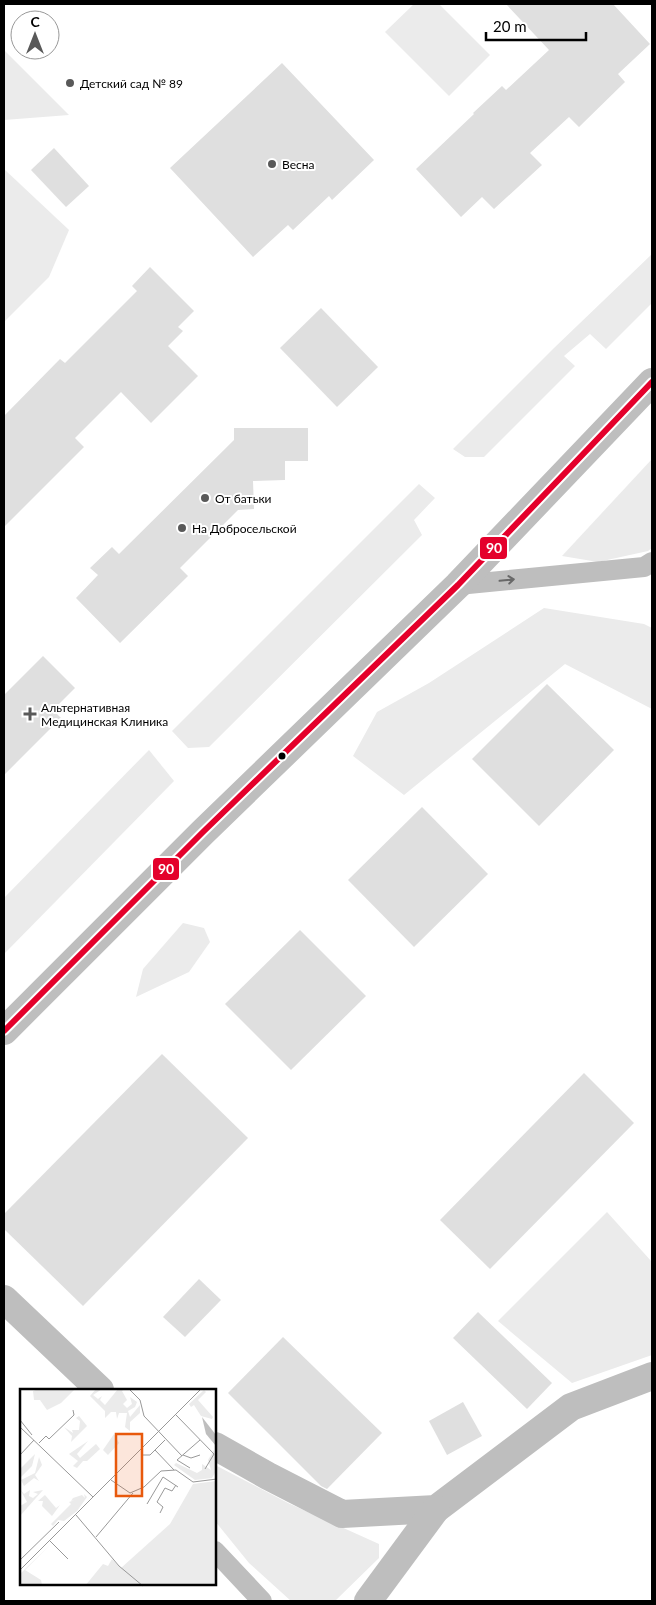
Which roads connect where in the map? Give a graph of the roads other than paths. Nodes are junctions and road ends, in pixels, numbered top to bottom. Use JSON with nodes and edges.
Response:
{"nodes":[{"id":1,"x":652,"y":382,"type":"edge"},
{"id":2,"x":652,"y":562,"type":"edge"},
{"id":3,"x":458,"y":585,"type":"junction"},
{"id":4,"x":4,"y":1031,"type":"edge"},
{"id":5,"x":4,"y":1299,"type":"edge"},
{"id":6,"x":652,"y":1376,"type":"edge"},
{"id":7,"x":99,"y":1389,"type":"edge"},
{"id":8,"x":216,"y":1447,"type":"edge"},
{"id":9,"x":436,"y":1508,"type":"junction"},
{"id":10,"x":216,"y":1552,"type":"edge"},
{"id":11,"x":262,"y":1601,"type":"edge"},
{"id":12,"x":368,"y":1601,"type":"edge"}],
"edges":[{"from":1,"to":3,"type":"main road"},
{"from":3,"to":2,"type":"lane","one_way":true},
{"from":3,"to":4,"type":"main road"},
{"from":5,"to":7,"type":"main road"},
{"from":6,"to":9,"type":"main road"},
{"from":8,"to":9,"type":"main road"},
{"from":9,"to":12,"type":"main road"},
{"from":10,"to":11,"type":"lane"}]}
